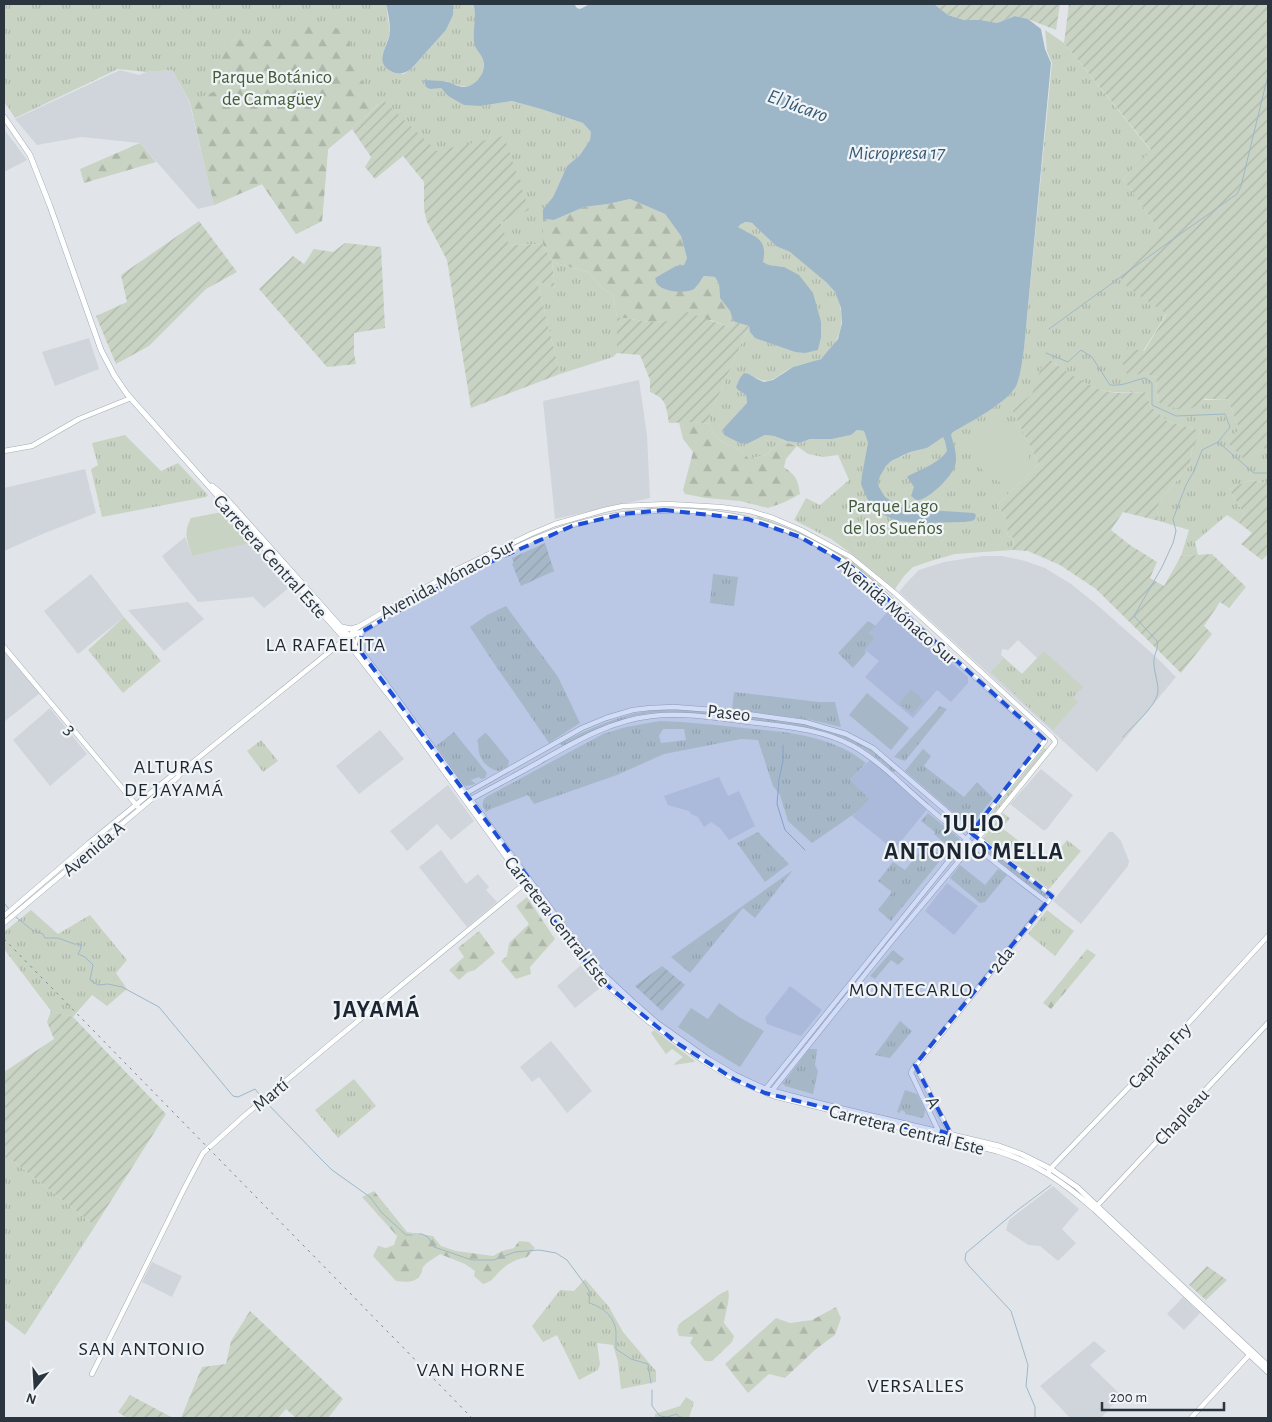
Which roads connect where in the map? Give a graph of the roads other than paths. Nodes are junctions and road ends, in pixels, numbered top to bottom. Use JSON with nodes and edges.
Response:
{"nodes":[{"id":1,"x":4,"y":117,"type":"edge"},
{"id":2,"x":131,"y":398,"type":"junction"},
{"id":3,"x":4,"y":451,"type":"edge"},
{"id":4,"x":205,"y":480,"type":"junction"},
{"id":5,"x":851,"y":557,"type":"junction"},
{"id":6,"x":846,"y":564,"type":"junction"},
{"id":7,"x":458,"y":569,"type":"junction"},
{"id":8,"x":461,"y":575,"type":"junction"},
{"id":9,"x":440,"y":579,"type":"junction"},
{"id":10,"x":442,"y":584,"type":"junction"},
{"id":11,"x":395,"y":604,"type":"junction"},
{"id":12,"x":395,"y":612,"type":"junction"},
{"id":13,"x":340,"y":625,"type":"junction"},
{"id":14,"x":361,"y":629,"type":"junction"},
{"id":15,"x":347,"y":638,"type":"junction"},
{"id":16,"x":4,"y":647,"type":"edge"},
{"id":17,"x":358,"y":648,"type":"junction"},
{"id":18,"x":553,"y":744,"type":"junction"},
{"id":19,"x":558,"y":751,"type":"junction"},
{"id":20,"x":464,"y":794,"type":"junction"},
{"id":21,"x":469,"y":801,"type":"junction"},
{"id":22,"x":138,"y":807,"type":"junction"},
{"id":23,"x":972,"y":833,"type":"junction"},
{"id":24,"x":978,"y":838,"type":"junction"},
{"id":25,"x":967,"y":839,"type":"junction"},
{"id":26,"x":973,"y":844,"type":"junction"},
{"id":27,"x":528,"y":882,"type":"junction"},
{"id":28,"x":1052,"y":896,"type":"joint"},
{"id":29,"x":1047,"y":902,"type":"junction"},
{"id":30,"x":7,"y":915,"type":"edge"},
{"id":31,"x":4,"y":923,"type":"edge"},
{"id":32,"x":1268,"y":936,"type":"edge"},
{"id":33,"x":1268,"y":1023,"type":"edge"},
{"id":34,"x":915,"y":1065,"type":"junction"},
{"id":35,"x":912,"y":1070,"type":"joint"},
{"id":36,"x":767,"y":1092,"type":"junction"},
{"id":37,"x":940,"y":1134,"type":"junction"},
{"id":38,"x":951,"y":1136,"type":"junction"},
{"id":39,"x":1049,"y":1171,"type":"junction"},
{"id":40,"x":1095,"y":1207,"type":"junction"},
{"id":41,"x":1251,"y":1353,"type":"junction"},
{"id":42,"x":1268,"y":1366,"type":"edge"},
{"id":43,"x":1268,"y":1372,"type":"edge"},
{"id":44,"x":92,"y":1374,"type":"dead end"},
{"id":45,"x":1191,"y":1418,"type":"edge"}],
"edges":[{"from":1,"to":2,"type":"main road","name":"Carretera Central Este"},
{"from":2,"to":3,"type":"street"},
{"from":2,"to":4,"type":"main road","name":"Carretera Central Este"},
{"from":4,"to":13,"type":"main road","name":"Carretera Central Este"},
{"from":4,"to":15,"type":"main road","name":"Carretera Central Este"},
{"from":5,"to":6,"type":"street"},
{"from":5,"to":7,"type":"street","name":"Avenida Mónaco Sur"},
{"from":5,"to":24,"type":"street","name":"Avenida Mónaco Sur"},
{"from":6,"to":8,"type":"street","name":"Avenida Mónaco Sur"},
{"from":6,"to":23,"type":"street","name":"Avenida Mónaco Sur"},
{"from":7,"to":8,"type":"street"},
{"from":7,"to":9,"type":"street","name":"Avenida Mónaco Sur"},
{"from":8,"to":10,"type":"street","name":"Avenida Mónaco Sur"},
{"from":9,"to":10,"type":"street"},
{"from":9,"to":11,"type":"street","name":"Avenida Mónaco Sur"},
{"from":10,"to":12,"type":"street","name":"Avenida Mónaco Sur"},
{"from":11,"to":12,"type":"street"},
{"from":11,"to":14,"type":"street","name":"Avenida Mónaco Sur"},
{"from":12,"to":14,"type":"street","name":"Avenida Mónaco Sur"},
{"from":13,"to":14,"type":"main road"},
{"from":13,"to":15,"type":"main road","name":"Carretera Central Este"},
{"from":14,"to":15,"type":"street","name":"Avenida Mónaco Sur"},
{"from":14,"to":17,"type":"main road"},
{"from":15,"to":17,"type":"main road","name":"Carretera Central Este"},
{"from":15,"to":20,"type":"main road","name":"Carretera Central Este"},
{"from":15,"to":22,"type":"street","name":"Avenida A"},
{"from":16,"to":22,"type":"street","name":"3"},
{"from":17,"to":20,"type":"main road","name":"Carretera Central Este"},
{"from":18,"to":19,"type":"street"},
{"from":18,"to":20,"type":"street","name":"Paseo"},
{"from":18,"to":23,"type":"street","name":"Paseo"},
{"from":19,"to":21,"type":"street","name":"Paseo"},
{"from":19,"to":25,"type":"street","name":"Paseo"},
{"from":20,"to":21,"type":"main road","name":"Carretera Central Este"},
{"from":21,"to":27,"type":"main road","name":"Carretera Central Este"},
{"from":22,"to":30,"type":"street","name":"Avenida A"},
{"from":22,"to":30,"type":"street","name":"Avenida A"},
{"from":23,"to":24,"type":"street","name":"Paseo"},
{"from":23,"to":25,"type":"street"},
{"from":24,"to":26,"type":"street"},
{"from":24,"to":28,"type":"street","name":"Paseo"},
{"from":25,"to":26,"type":"street","name":"Paseo"},
{"from":25,"to":36,"type":"street"},
{"from":26,"to":29,"type":"street","name":"Paseo"},
{"from":26,"to":36,"type":"street"},
{"from":27,"to":36,"type":"main road","name":"Carretera Central Este"},
{"from":27,"to":44,"type":"street","name":"Martí"},
{"from":28,"to":29,"type":"street","name":"2da"},
{"from":29,"to":34,"type":"street","name":"2da"},
{"from":30,"to":31,"type":"street","name":"Avenida A"},
{"from":32,"to":39,"type":"street","name":"Capitán Fry"},
{"from":33,"to":40,"type":"street","name":"Chapleau"},
{"from":34,"to":35,"type":"street","name":"2da"},
{"from":34,"to":38,"type":"street","name":"A"},
{"from":35,"to":37,"type":"street","name":"A"},
{"from":36,"to":37,"type":"main road","name":"Carretera Central Este"},
{"from":37,"to":38,"type":"main road","name":"Carretera Central Este"},
{"from":38,"to":39,"type":"main road","name":"Carretera Central Este"},
{"from":39,"to":40,"type":"main road","name":"Carretera Central Este"},
{"from":40,"to":41,"type":"main road","name":"Carretera Central Este"},
{"from":41,"to":42,"type":"main road","name":"Carretera Central Este"},
{"from":41,"to":43,"type":"main road","name":"Carretera Central Este"},
{"from":41,"to":45,"type":"street"}]}
